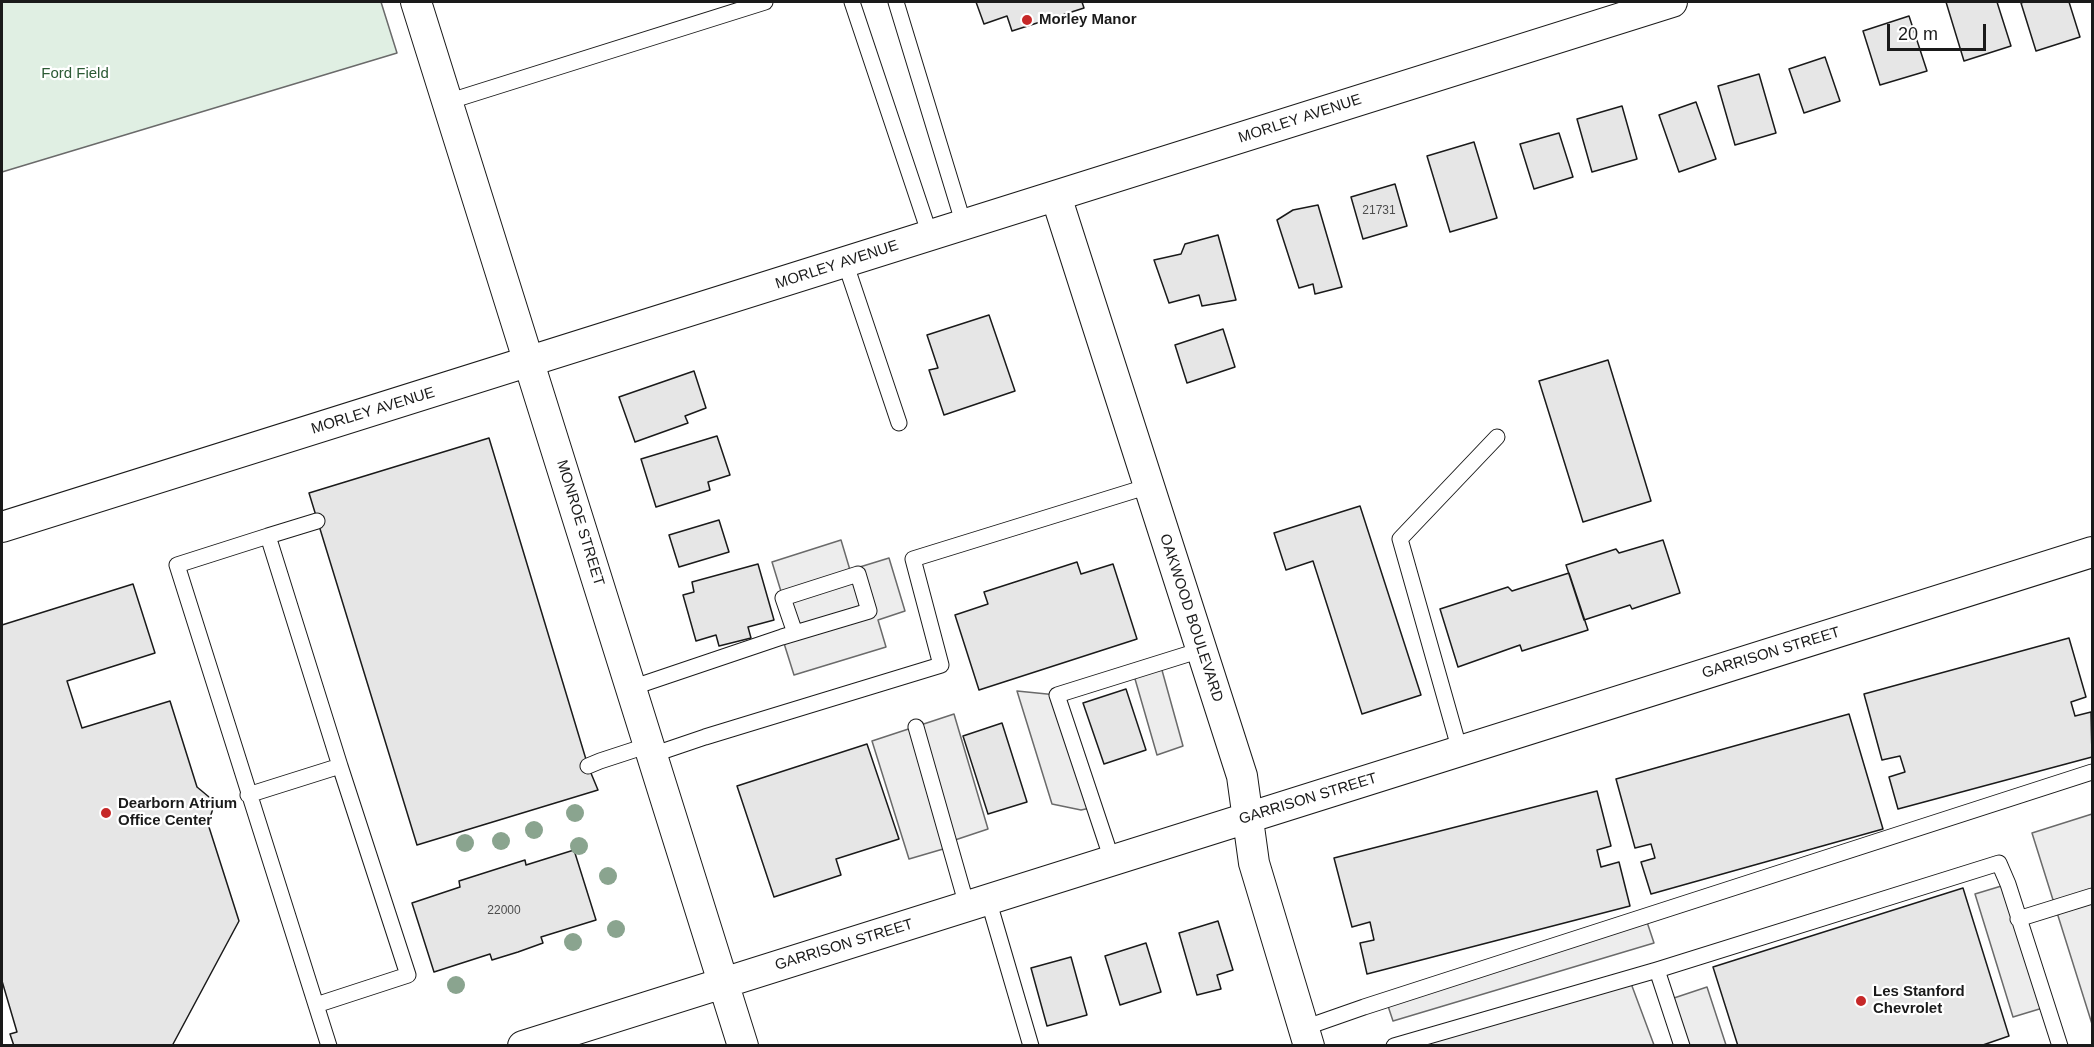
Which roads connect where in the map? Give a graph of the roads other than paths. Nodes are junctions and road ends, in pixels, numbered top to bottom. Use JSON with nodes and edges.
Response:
{"nodes":[{"id":1,"x":416,"y":2,"type":"edge"},
{"id":2,"x":765,"y":2,"type":"edge"},
{"id":3,"x":852,"y":2,"type":"edge"},
{"id":4,"x":896,"y":2,"type":"edge"},
{"id":5,"x":1672,"y":2,"type":"edge"},
{"id":6,"x":447,"y":102,"type":"junction"},
{"id":7,"x":1056,"y":196,"type":"junction"},
{"id":8,"x":964,"y":225,"type":"junction"},
{"id":9,"x":930,"y":235,"type":"junction"},
{"id":10,"x":845,"y":262,"type":"junction"},
{"id":11,"x":529,"y":362,"type":"junction"},
{"id":12,"x":899,"y":423,"type":"dead end"},
{"id":13,"x":1497,"y":437,"type":"dead end"},
{"id":14,"x":1149,"y":486,"type":"junction"},
{"id":15,"x":317,"y":521,"type":"dead end"},
{"id":16,"x":2,"y":527,"type":"edge"},
{"id":17,"x":268,"y":536,"type":"junction"},
{"id":18,"x":2092,"y":552,"type":"edge"},
{"id":19,"x":795,"y":633,"type":"junction"},
{"id":20,"x":1201,"y":650,"type":"junction"},
{"id":21,"x":632,"y":688,"type":"junction"},
{"id":22,"x":916,"y":727,"type":"dead end"},
{"id":23,"x":651,"y":750,"type":"junction"},
{"id":24,"x":1460,"y":751,"type":"junction"},
{"id":25,"x":340,"y":766,"type":"junction"},
{"id":26,"x":588,"y":766,"type":"dead end"},
{"id":27,"x":2092,"y":772,"type":"edge"},
{"id":28,"x":248,"y":795,"type":"junction"},
{"id":29,"x":1248,"y":818,"type":"junction"},
{"id":30,"x":1112,"y":860,"type":"junction"},
{"id":31,"x":2092,"y":896,"type":"edge"},
{"id":32,"x":977,"y":903,"type":"junction"},
{"id":33,"x":2018,"y":919,"type":"junction"},
{"id":34,"x":1657,"y":970,"type":"junction"},
{"id":35,"x":724,"y":983,"type":"junction"},
{"id":36,"x":316,"y":1005,"type":"junction"},
{"id":37,"x":1307,"y":1037,"type":"edge"},
{"id":38,"x":329,"y":1046,"type":"edge"},
{"id":39,"x":523,"y":1046,"type":"edge"},
{"id":40,"x":743,"y":1046,"type":"edge"},
{"id":41,"x":1031,"y":1046,"type":"edge"},
{"id":42,"x":1394,"y":1046,"type":"edge"},
{"id":43,"x":1682,"y":1046,"type":"edge"},
{"id":44,"x":2060,"y":1046,"type":"edge"}],
"edges":[{"from":1,"to":6,"type":"street","name":"MONROE STREET"},
{"from":2,"to":6,"type":"lane"},
{"from":3,"to":9,"type":"lane"},
{"from":4,"to":8,"type":"lane"},
{"from":5,"to":7,"type":"street","name":"MORLEY AVENUE"},
{"from":6,"to":11,"type":"street","name":"MONROE STREET"},
{"from":7,"to":8,"type":"street","name":"MORLEY AVENUE"},
{"from":7,"to":14,"type":"street","name":"OAKWOOD BOULEVARD"},
{"from":8,"to":9,"type":"street","name":"MORLEY AVENUE"},
{"from":9,"to":10,"type":"street","name":"MORLEY AVENUE"},
{"from":10,"to":11,"type":"street","name":"MORLEY AVENUE"},
{"from":10,"to":12,"type":"lane"},
{"from":11,"to":16,"type":"street","name":"MORLEY AVENUE"},
{"from":11,"to":21,"type":"street","name":"MONROE STREET"},
{"from":13,"to":24,"type":"lane"},
{"from":14,"to":20,"type":"street","name":"OAKWOOD BOULEVARD"},
{"from":14,"to":23,"type":"lane"},
{"from":15,"to":17,"type":"lane"},
{"from":17,"to":25,"type":"lane"},
{"from":17,"to":28,"type":"lane"},
{"from":18,"to":24,"type":"street","name":"GARRISON STREET"},
{"from":19,"to":19,"type":"lane"},
{"from":19,"to":21,"type":"lane"},
{"from":20,"to":29,"type":"street","name":"OAKWOOD BOULEVARD"},
{"from":20,"to":30,"type":"lane"},
{"from":21,"to":23,"type":"street","name":"MONROE STREET"},
{"from":22,"to":32,"type":"lane"},
{"from":23,"to":26,"type":"lane"},
{"from":23,"to":35,"type":"street","name":"MONROE STREET"},
{"from":24,"to":29,"type":"street","name":"GARRISON STREET"},
{"from":25,"to":28,"type":"lane"},
{"from":25,"to":36,"type":"lane"},
{"from":27,"to":37,"type":"lane"},
{"from":28,"to":36,"type":"lane"},
{"from":29,"to":30,"type":"street","name":"GARRISON STREET"},
{"from":29,"to":37,"type":"street","name":"OAKWOOD BOULEVARD"},
{"from":30,"to":32,"type":"street","name":"GARRISON STREET"},
{"from":31,"to":33,"type":"lane"},
{"from":32,"to":35,"type":"street","name":"GARRISON STREET"},
{"from":32,"to":41,"type":"lane"},
{"from":33,"to":34,"type":"lane"},
{"from":33,"to":44,"type":"lane"},
{"from":34,"to":42,"type":"lane"},
{"from":34,"to":43,"type":"lane"},
{"from":35,"to":39,"type":"street","name":"GARRISON STREET"},
{"from":35,"to":40,"type":"street","name":"MONROE STREET"},
{"from":36,"to":38,"type":"lane"}]}
